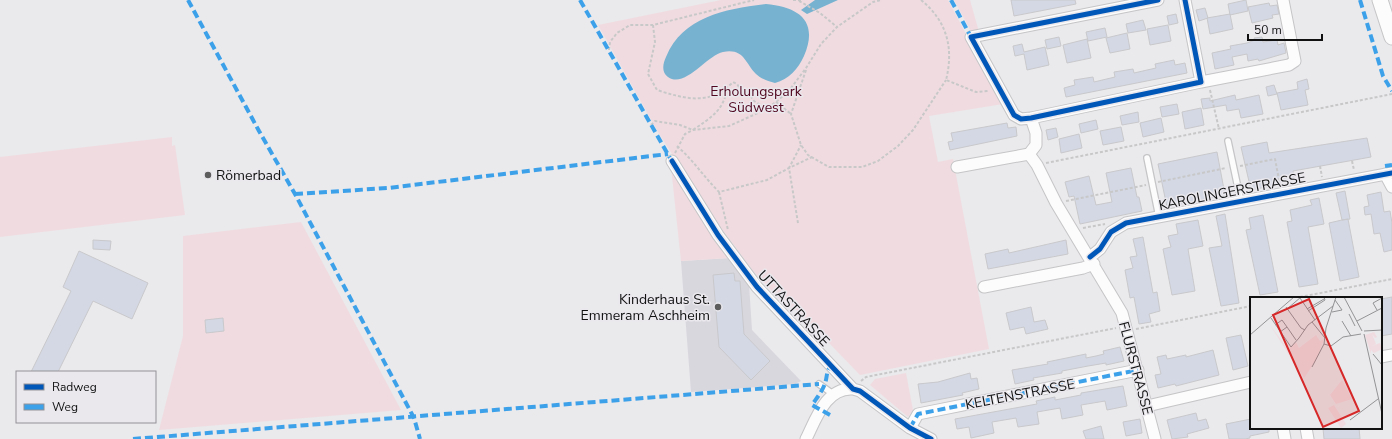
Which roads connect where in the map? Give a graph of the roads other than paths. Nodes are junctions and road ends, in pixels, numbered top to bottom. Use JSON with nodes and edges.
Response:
{"nodes":[{"id":1,"x":1158,"y":0,"type":"edge"},
{"id":2,"x":1185,"y":0,"type":"edge"},
{"id":3,"x":1283,"y":0,"type":"edge"},
{"id":4,"x":1380,"y":0,"type":"edge"},
{"id":5,"x":1392,"y":37,"type":"edge"},
{"id":6,"x":1204,"y":82,"type":"junction"},
{"id":7,"x":1031,"y":118,"type":"junction"},
{"id":8,"x":1228,"y":141,"type":"dead end"},
{"id":9,"x":1029,"y":154,"type":"junction"},
{"id":10,"x":1147,"y":158,"type":"dead end"},
{"id":11,"x":672,"y":161,"type":"road end"},
{"id":12,"x":957,"y":167,"type":"dead end"},
{"id":13,"x":1389,"y":174,"type":"edge"},
{"id":14,"x":1392,"y":187,"type":"edge"},
{"id":15,"x":1241,"y":202,"type":"junction"},
{"id":16,"x":1159,"y":217,"type":"junction"},
{"id":17,"x":1092,"y":260,"type":"junction"},
{"id":18,"x":984,"y":287,"type":"dead end"},
{"id":19,"x":1392,"y":355,"type":"edge"},
{"id":20,"x":1382,"y":357,"type":"edge"},
{"id":21,"x":1138,"y":370,"type":"junction"},
{"id":22,"x":1250,"y":382,"type":"edge"},
{"id":23,"x":819,"y":384,"type":"dead end"},
{"id":24,"x":853,"y":389,"type":"junction"},
{"id":25,"x":833,"y":394,"type":"junction"},
{"id":26,"x":1147,"y":406,"type":"junction"},
{"id":27,"x":910,"y":428,"type":"junction"},
{"id":28,"x":1283,"y":429,"type":"edge"},
{"id":29,"x":1306,"y":429,"type":"edge"},
{"id":30,"x":806,"y":439,"type":"edge"},
{"id":31,"x":931,"y":439,"type":"edge"},
{"id":32,"x":1155,"y":439,"type":"edge"},
{"id":33,"x":1285,"y":439,"type":"edge"},
{"id":34,"x":1308,"y":439,"type":"edge"}],
"edges":[{"from":1,"to":7,"type":"street"},
{"from":2,"to":6,"type":"street"},
{"from":3,"to":6,"type":"street"},
{"from":4,"to":5,"type":"street"},
{"from":6,"to":7,"type":"street"},
{"from":7,"to":9,"type":"street"},
{"from":8,"to":15,"type":"lane"},
{"from":9,"to":12,"type":"street"},
{"from":9,"to":17,"type":"street","name":"FLURSTRASSE"},
{"from":10,"to":16,"type":"lane"},
{"from":11,"to":24,"type":"street","name":"UTTASTRASSE"},
{"from":13,"to":14,"type":"street"},
{"from":13,"to":15,"type":"street","name":"KAROLINGERSTRASSE"},
{"from":15,"to":16,"type":"street","name":"KAROLINGERSTRASSE"},
{"from":16,"to":17,"type":"street","name":"KAROLINGERSTRASSE"},
{"from":17,"to":18,"type":"street"},
{"from":17,"to":21,"type":"street","name":"FLURSTRASSE"},
{"from":19,"to":20,"type":"street"},
{"from":21,"to":26,"type":"street","name":"FLURSTRASSE"},
{"from":21,"to":27,"type":"street","name":"KELTENSTRASSE"},
{"from":22,"to":26,"type":"street"},
{"from":23,"to":25,"type":"lane"},
{"from":24,"to":25,"type":"street"},
{"from":24,"to":27,"type":"street","name":"UTTASTRASSE"},
{"from":25,"to":30,"type":"street"},
{"from":26,"to":32,"type":"street","name":"FLURSTRASSE"},
{"from":27,"to":31,"type":"street","name":"UTTASTRASSE"},
{"from":28,"to":33,"type":"street"},
{"from":29,"to":34,"type":"street"}]}
